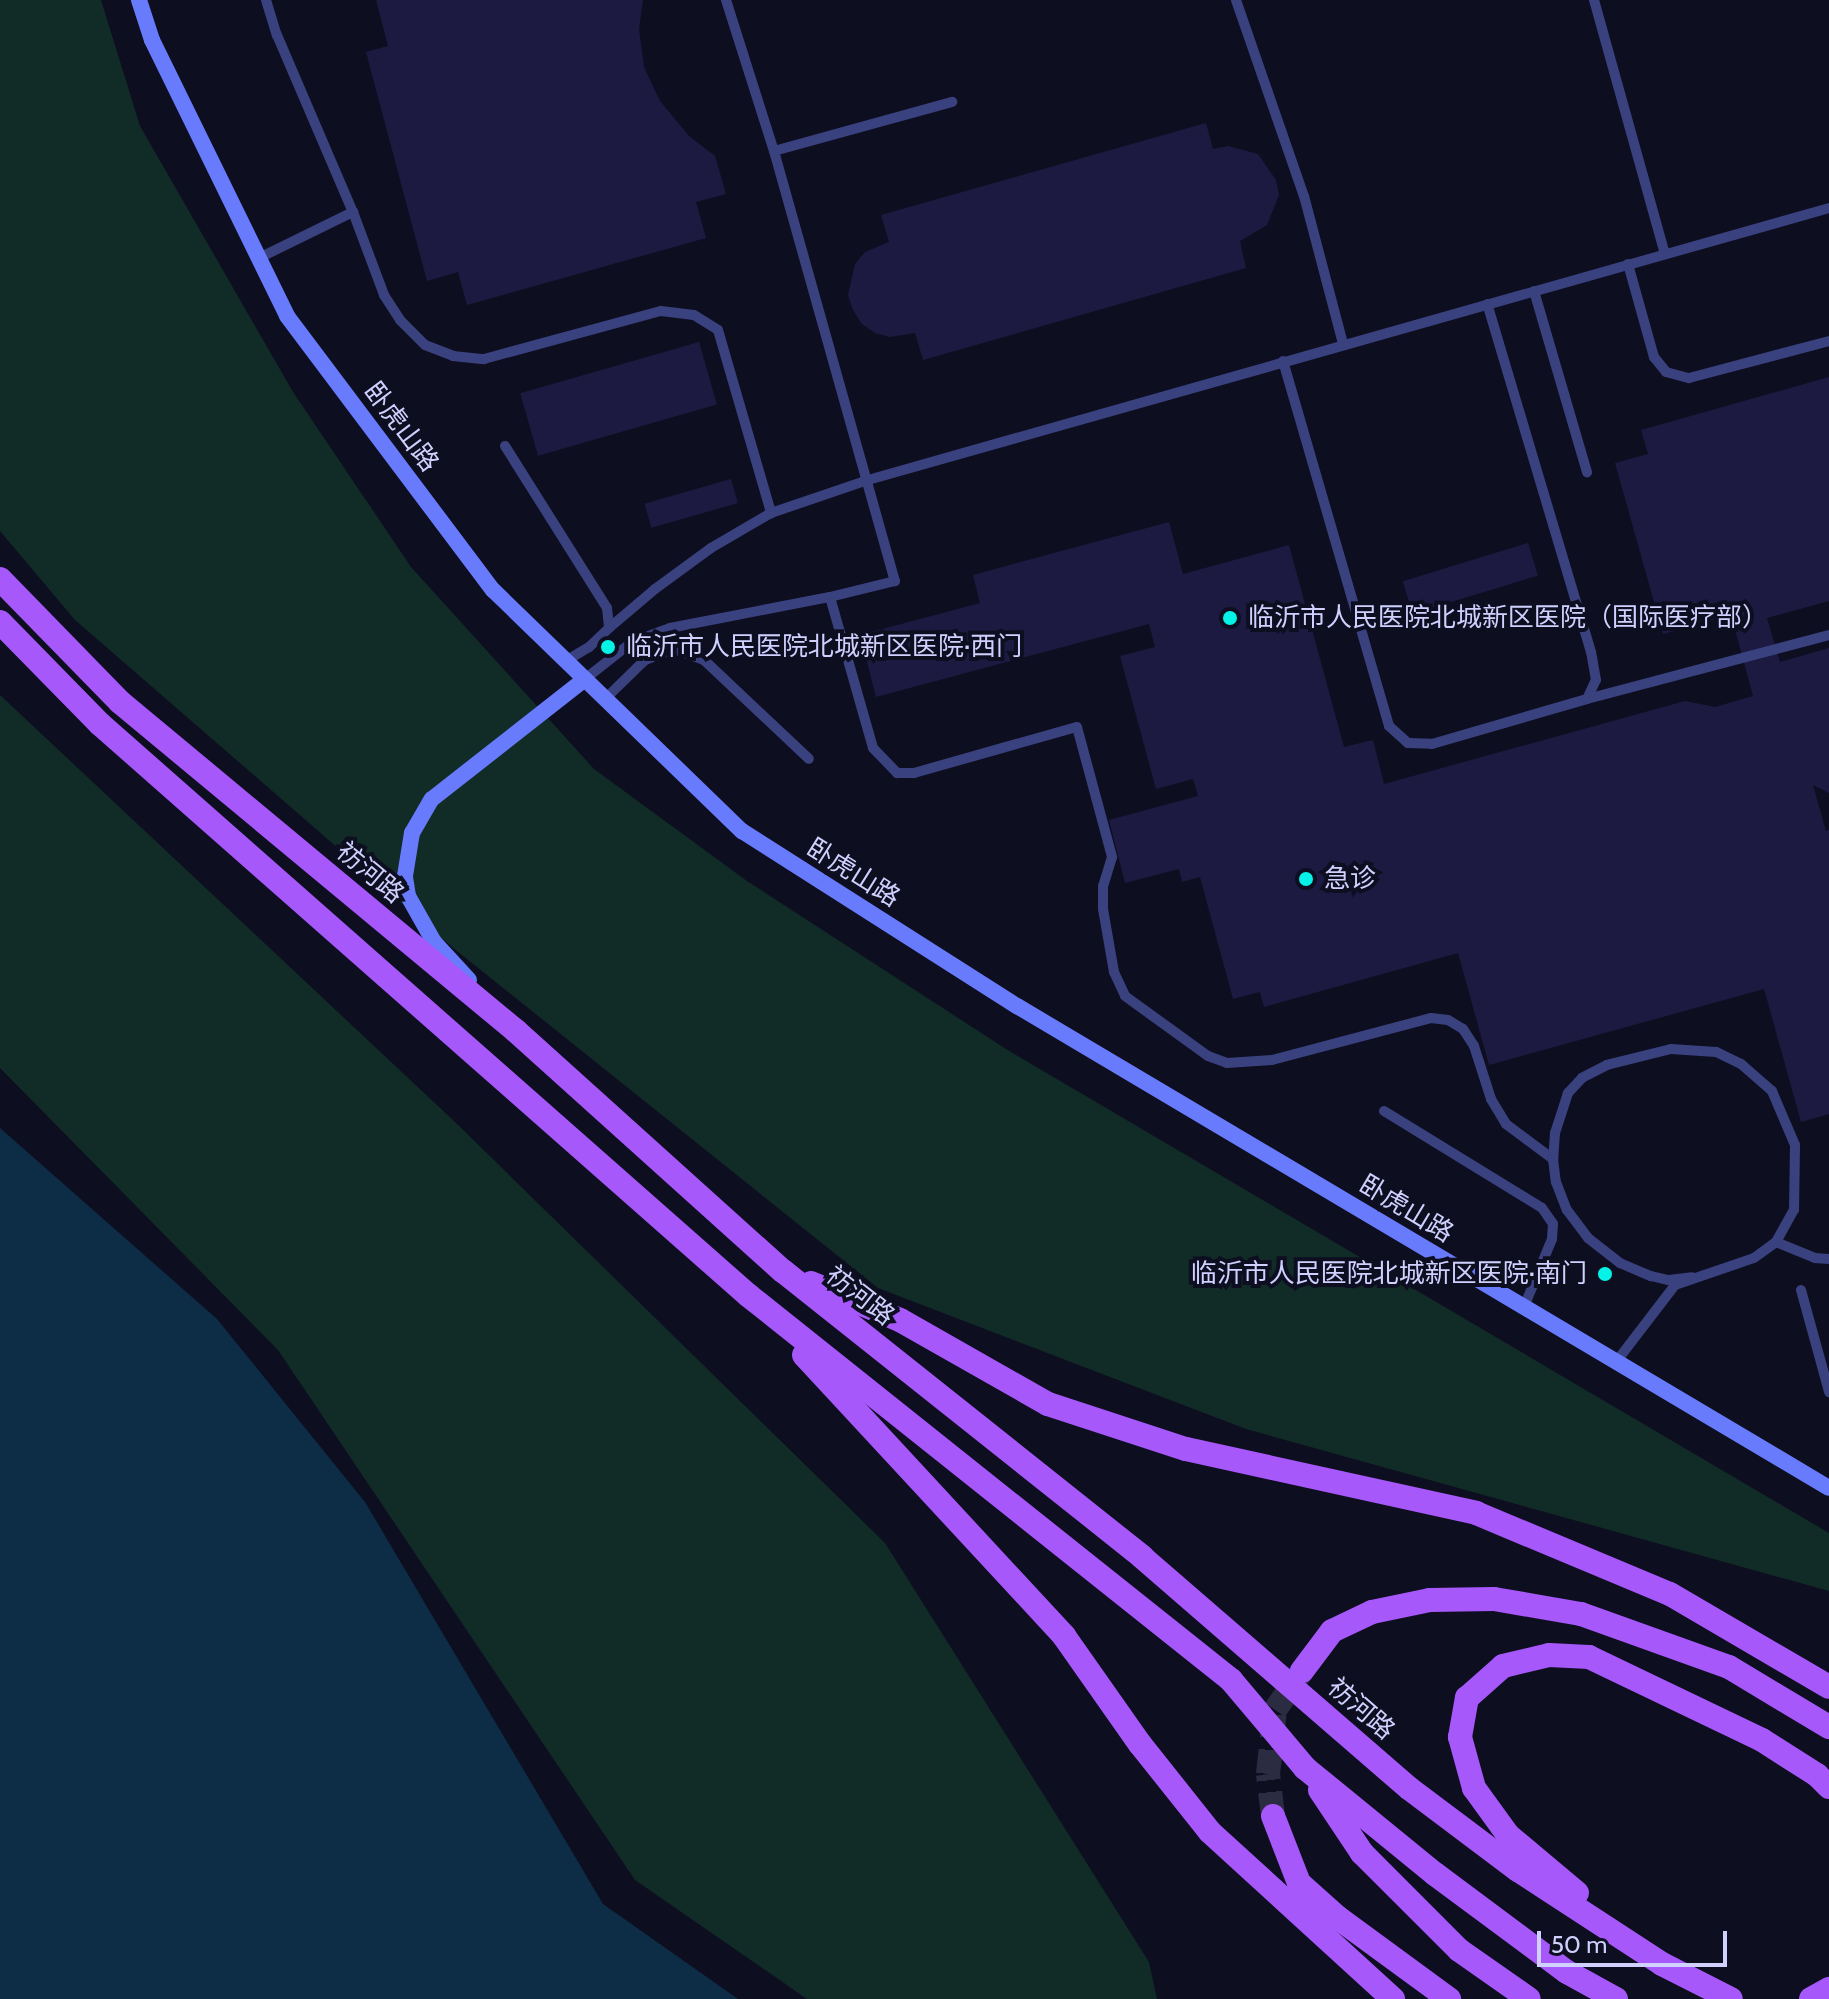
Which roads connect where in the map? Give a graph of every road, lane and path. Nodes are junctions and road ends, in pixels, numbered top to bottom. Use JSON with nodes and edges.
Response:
{"nodes":[{"id":1,"x":139,"y":0,"type":"edge"},
{"id":2,"x":266,"y":0,"type":"edge"},
{"id":3,"x":726,"y":0,"type":"edge"},
{"id":4,"x":1236,"y":0,"type":"edge"},
{"id":5,"x":1594,"y":0,"type":"edge"},
{"id":6,"x":952,"y":102,"type":"dead end"},
{"id":7,"x":774,"y":151,"type":"junction"},
{"id":8,"x":1829,"y":208,"type":"edge"},
{"id":9,"x":353,"y":212,"type":"junction"},
{"id":10,"x":1665,"y":254,"type":"junction"},
{"id":11,"x":259,"y":258,"type":"junction"},
{"id":12,"x":1628,"y":264,"type":"junction"},
{"id":13,"x":1534,"y":291,"type":"junction"},
{"id":14,"x":1487,"y":304,"type":"junction"},
{"id":15,"x":1829,"y":341,"type":"edge"},
{"id":16,"x":1343,"y":344,"type":"junction"},
{"id":17,"x":1283,"y":361,"type":"junction"},
{"id":18,"x":505,"y":446,"type":"dead end"},
{"id":19,"x":1587,"y":472,"type":"dead end"},
{"id":20,"x":868,"y":480,"type":"junction"},
{"id":21,"x":771,"y":513,"type":"junction"},
{"id":22,"x":0,"y":579,"type":"edge"},
{"id":23,"x":830,"y":597,"type":"junction"},
{"id":24,"x":0,"y":622,"type":"edge"},
{"id":25,"x":609,"y":628,"type":"junction"},
{"id":26,"x":1829,"y":635,"type":"edge"},
{"id":27,"x":566,"y":661,"type":"junction"},
{"id":28,"x":585,"y":679,"type":"junction"},
{"id":29,"x":605,"y":699,"type":"junction"},
{"id":30,"x":1587,"y":699,"type":"junction"},
{"id":31,"x":809,"y":759,"type":"dead end"},
{"id":32,"x":516,"y":1031,"type":"junction"},
{"id":33,"x":1384,"y":1111,"type":"dead end"},
{"id":34,"x":1553,"y":1159,"type":"junction"},
{"id":35,"x":1776,"y":1242,"type":"junction"},
{"id":36,"x":1829,"y":1259,"type":"edge"},
{"id":37,"x":783,"y":1271,"type":"junction"},
{"id":38,"x":1692,"y":1277,"type":"junction"},
{"id":39,"x":1801,"y":1290,"type":"dead end"},
{"id":40,"x":748,"y":1295,"type":"junction"},
{"id":41,"x":1524,"y":1307,"type":"junction"},
{"id":42,"x":1616,"y":1362,"type":"junction"},
{"id":43,"x":1829,"y":1392,"type":"edge"},
{"id":44,"x":1829,"y":1488,"type":"edge"},
{"id":45,"x":1302,"y":1671,"type":"tunnel mouth"},
{"id":46,"x":1829,"y":1687,"type":"edge"},
{"id":47,"x":1829,"y":1727,"type":"edge"},
{"id":48,"x":1305,"y":1768,"type":"junction"},
{"id":49,"x":1829,"y":1787,"type":"edge"},
{"id":50,"x":1273,"y":1816,"type":"tunnel mouth"},
{"id":51,"x":1662,"y":1964,"type":"junction"},
{"id":52,"x":1829,"y":1989,"type":"edge"},
{"id":53,"x":1393,"y":1999,"type":"edge"},
{"id":54,"x":1449,"y":1999,"type":"edge"},
{"id":55,"x":1529,"y":1999,"type":"edge"},
{"id":56,"x":1616,"y":1999,"type":"edge"},
{"id":57,"x":1731,"y":1999,"type":"edge"},
{"id":58,"x":1811,"y":1999,"type":"edge"}],
"edges":[{"from":1,"to":11,"type":"street","name":"卧虎山路"},
{"from":2,"to":9,"type":"lane"},
{"from":3,"to":7,"type":"lane"},
{"from":4,"to":16,"type":"lane"},
{"from":5,"to":10,"type":"lane"},
{"from":6,"to":7,"type":"lane"},
{"from":7,"to":20,"type":"lane"},
{"from":8,"to":10,"type":"lane"},
{"from":9,"to":11,"type":"lane"},
{"from":9,"to":21,"type":"lane"},
{"from":10,"to":12,"type":"lane"},
{"from":11,"to":27,"type":"street","name":"卧虎山路"},
{"from":12,"to":13,"type":"lane"},
{"from":12,"to":15,"type":"lane"},
{"from":13,"to":14,"type":"lane"},
{"from":13,"to":19,"type":"lane"},
{"from":14,"to":16,"type":"lane"},
{"from":14,"to":30,"type":"lane"},
{"from":16,"to":17,"type":"lane"},
{"from":17,"to":20,"type":"lane"},
{"from":17,"to":30,"type":"lane"},
{"from":18,"to":25,"type":"lane"},
{"from":20,"to":21,"type":"lane"},
{"from":20,"to":23,"type":"lane"},
{"from":21,"to":25,"type":"lane"},
{"from":22,"to":32,"type":"main road","name":"祊河路"},
{"from":23,"to":28,"type":"lane"},
{"from":23,"to":34,"type":"lane"},
{"from":24,"to":40,"type":"main road"},
{"from":25,"to":27,"type":"lane"},
{"from":26,"to":30,"type":"lane"},
{"from":27,"to":28,"type":"street","name":"卧虎山路"},
{"from":28,"to":29,"type":"street","name":"卧虎山路"},
{"from":28,"to":32,"type":"street"},
{"from":29,"to":31,"type":"lane"},
{"from":29,"to":41,"type":"street","name":"卧虎山路"},
{"from":32,"to":37,"type":"main road","name":"祊河路"},
{"from":33,"to":41,"type":"lane"},
{"from":34,"to":35,"type":"lane"},
{"from":34,"to":38,"type":"lane"},
{"from":35,"to":36,"type":"lane"},
{"from":35,"to":38,"type":"lane"},
{"from":37,"to":46,"type":"main road"},
{"from":37,"to":51,"type":"main road","name":"祊河路"},
{"from":38,"to":42,"type":"lane"},
{"from":39,"to":43,"type":"lane"},
{"from":40,"to":48,"type":"main road"},
{"from":40,"to":53,"type":"main road"},
{"from":41,"to":42,"type":"street","name":"卧虎山路"},
{"from":42,"to":44,"type":"street","name":"卧虎山路"},
{"from":45,"to":47,"type":"main road"},
{"from":48,"to":55,"type":"main road"},
{"from":48,"to":56,"type":"main road"},
{"from":49,"to":51,"type":"main road"},
{"from":50,"to":54,"type":"main road"},
{"from":51,"to":57,"type":"main road","name":"祊河路"},
{"from":52,"to":58,"type":"main road"}]}
